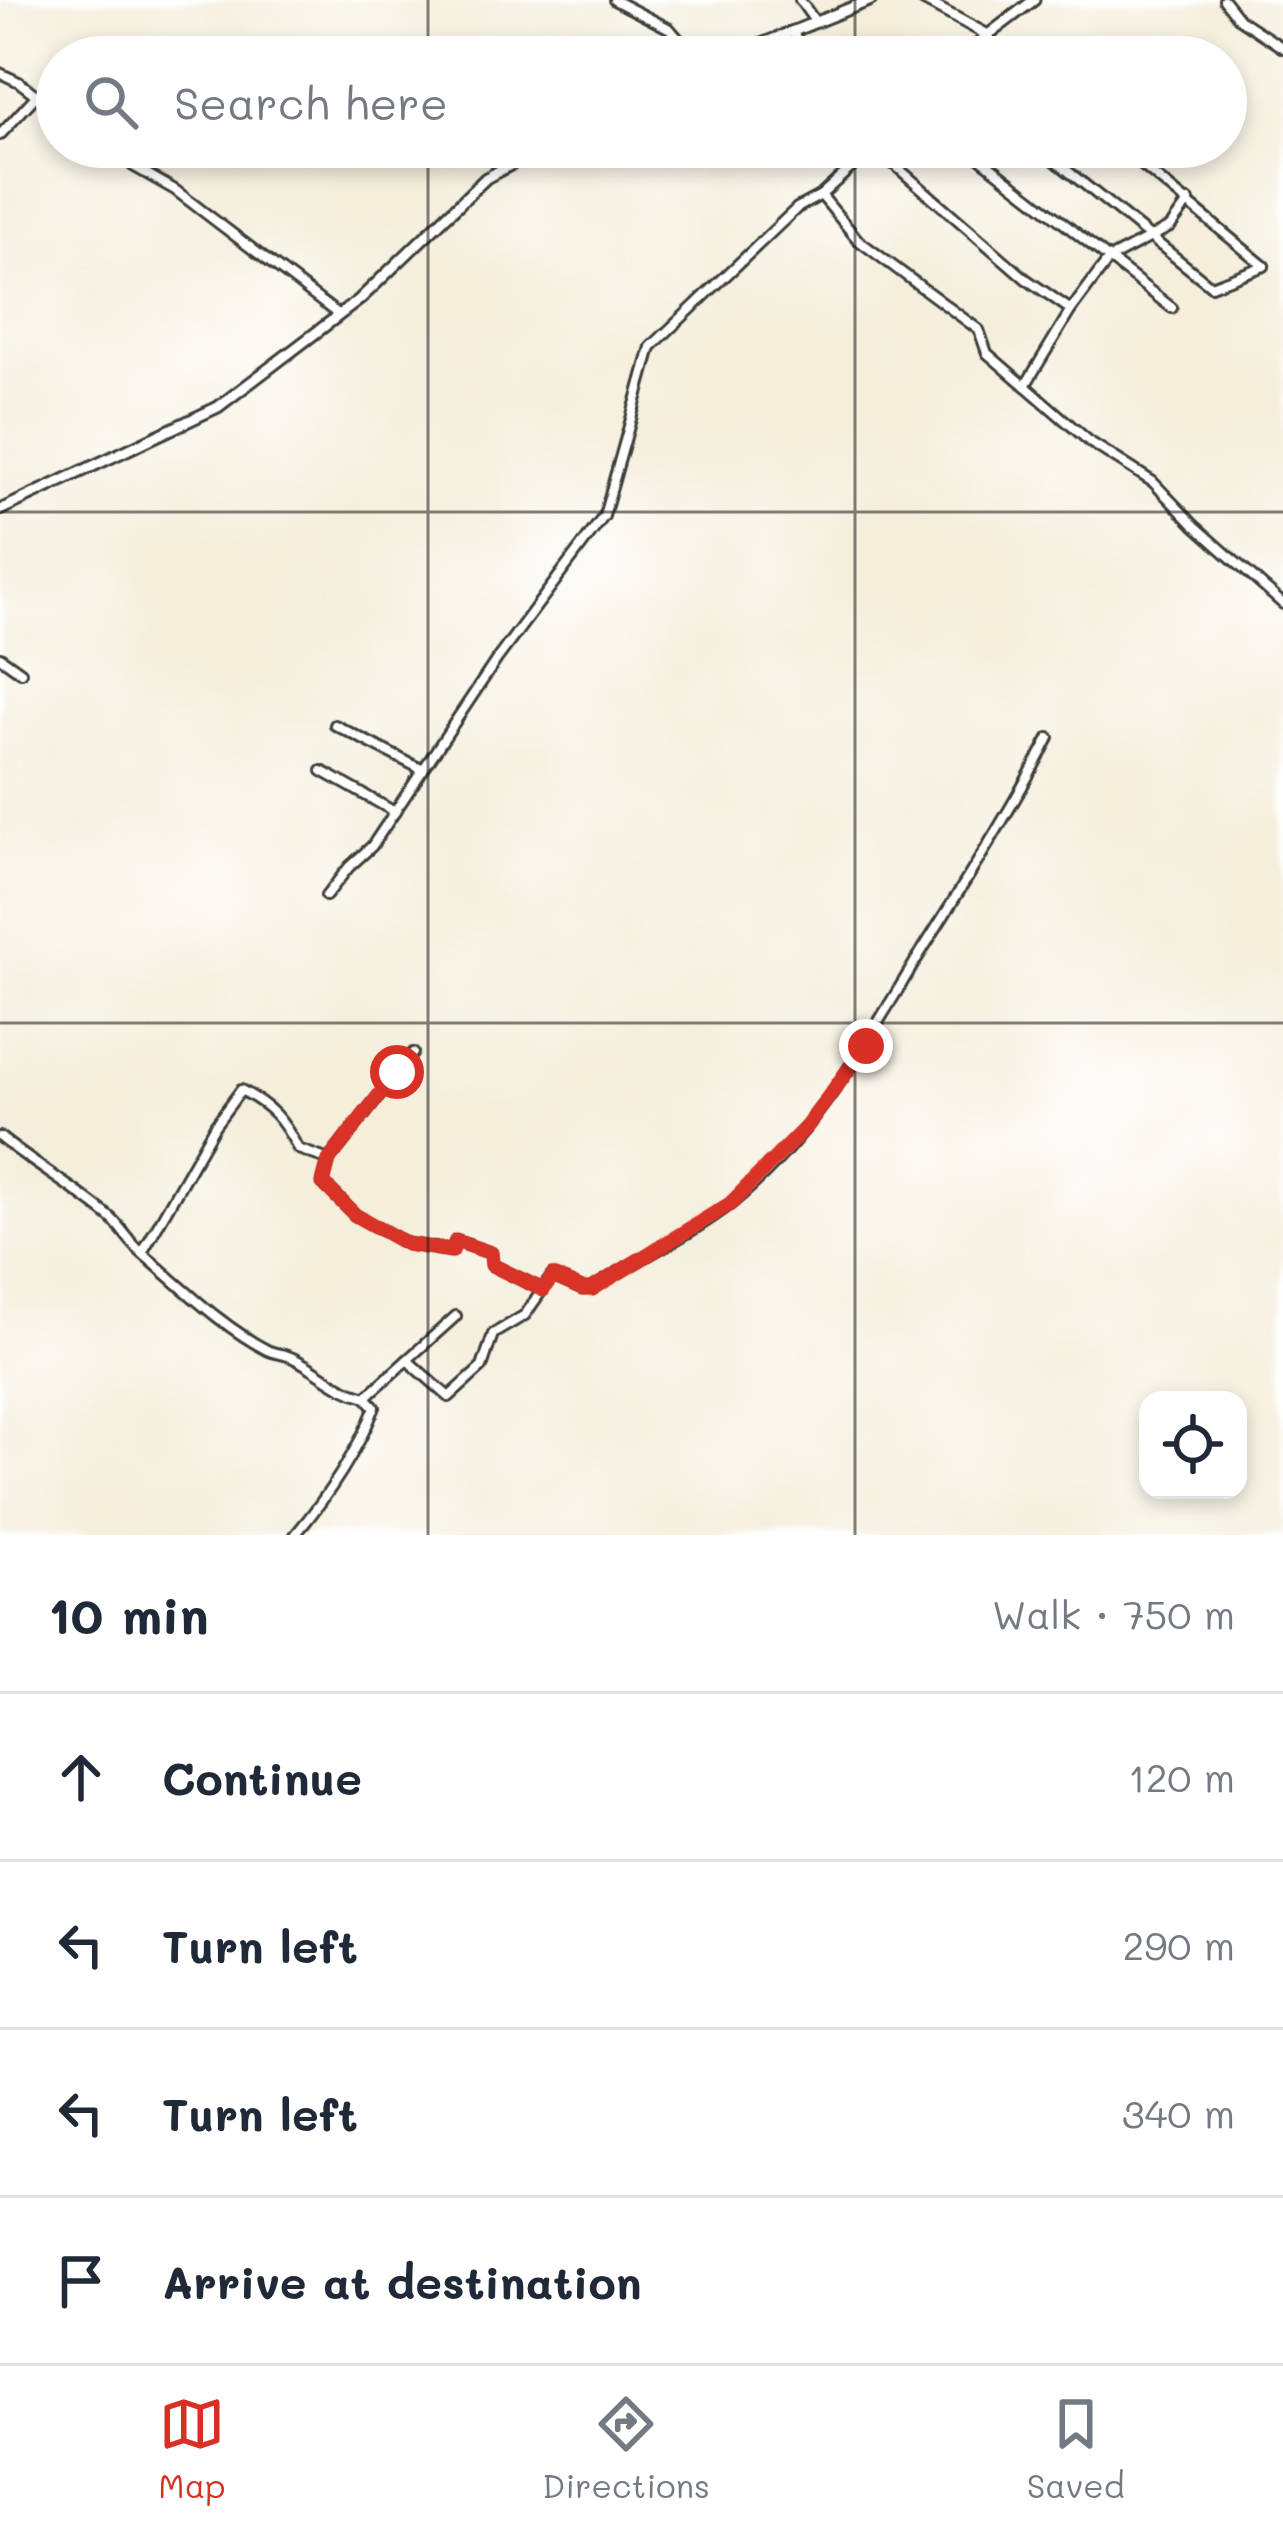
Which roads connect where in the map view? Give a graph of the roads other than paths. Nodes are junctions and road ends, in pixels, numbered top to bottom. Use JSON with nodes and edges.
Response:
{"nodes":[{"id":1,"x":614,"y":0,"type":"edge"},
{"id":2,"x":800,"y":0,"type":"edge"},
{"id":3,"x":871,"y":0,"type":"edge"},
{"id":4,"x":922,"y":0,"type":"edge"},
{"id":5,"x":1034,"y":0,"type":"edge"},
{"id":6,"x":1224,"y":0,"type":"edge"},
{"id":7,"x":814,"y":20,"type":"junction"},
{"id":8,"x":791,"y":30,"type":"junction"},
{"id":9,"x":676,"y":36,"type":"edge"},
{"id":10,"x":777,"y":36,"type":"edge"},
{"id":11,"x":795,"y":36,"type":"edge"},
{"id":12,"x":979,"y":36,"type":"edge"},
{"id":13,"x":988,"y":36,"type":"edge"},
{"id":14,"x":1283,"y":48,"type":"edge"},
{"id":15,"x":0,"y":73,"type":"edge"},
{"id":16,"x":35,"y":97,"type":"joint"},
{"id":17,"x":0,"y":135,"type":"edge"},
{"id":18,"x":137,"y":168,"type":"edge"},
{"id":19,"x":505,"y":168,"type":"edge"},
{"id":20,"x":850,"y":168,"type":"edge"},
{"id":21,"x":898,"y":168,"type":"edge"},
{"id":22,"x":993,"y":168,"type":"edge"},
{"id":23,"x":1064,"y":168,"type":"edge"},
{"id":24,"x":1147,"y":168,"type":"edge"},
{"id":25,"x":820,"y":195,"type":"junction"},
{"id":26,"x":1189,"y":201,"type":"junction"},
{"id":27,"x":1150,"y":238,"type":"junction"},
{"id":28,"x":1109,"y":259,"type":"junction"},
{"id":29,"x":1172,"y":308,"type":"dead end"},
{"id":30,"x":1071,"y":310,"type":"junction"},
{"id":31,"x":339,"y":315,"type":"junction"},
{"id":32,"x":1025,"y":386,"type":"junction"},
{"id":33,"x":0,"y":510,"type":"edge"},
{"id":34,"x":1283,"y":604,"type":"edge"},
{"id":35,"x":0,"y":657,"type":"edge"},
{"id":36,"x":21,"y":672,"type":"dead end"},
{"id":37,"x":335,"y":725,"type":"dead end"},
{"id":38,"x":1049,"y":738,"type":"dead end"},
{"id":39,"x":423,"y":770,"type":"junction"},
{"id":40,"x":322,"y":771,"type":"dead end"},
{"id":41,"x":395,"y":812,"type":"junction"},
{"id":42,"x":326,"y":896,"type":"dead end"},
{"id":43,"x":413,"y":1053,"type":"dead end"},
{"id":44,"x":0,"y":1137,"type":"edge"},
{"id":45,"x":329,"y":1160,"type":"junction"},
{"id":46,"x":142,"y":1253,"type":"junction"},
{"id":47,"x":543,"y":1290,"type":"junction"},
{"id":48,"x":456,"y":1316,"type":"dead end"},
{"id":49,"x":407,"y":1360,"type":"junction"},
{"id":50,"x":366,"y":1396,"type":"junction"},
{"id":51,"x":295,"y":1535,"type":"edge"}],
"edges":[{"from":1,"to":9,"type":"street"},
{"from":2,"to":7,"type":"street"},
{"from":3,"to":7,"type":"street"},
{"from":4,"to":12,"type":"street"},
{"from":5,"to":13,"type":"street"},
{"from":6,"to":14,"type":"street"},
{"from":7,"to":8,"type":"street"},
{"from":8,"to":10,"type":"street"},
{"from":8,"to":11,"type":"street"},
{"from":15,"to":16,"type":"street"},
{"from":16,"to":17,"type":"street"},
{"from":18,"to":31,"type":"street"},
{"from":19,"to":31,"type":"street"},
{"from":20,"to":25,"type":"street"},
{"from":21,"to":30,"type":"street"},
{"from":22,"to":28,"type":"street"},
{"from":23,"to":27,"type":"street"},
{"from":24,"to":26,"type":"street"},
{"from":25,"to":32,"type":"street"},
{"from":25,"to":39,"type":"street"},
{"from":26,"to":27,"type":"street"},
{"from":26,"to":27,"type":"street"},
{"from":27,"to":28,"type":"street"},
{"from":28,"to":29,"type":"street"},
{"from":28,"to":30,"type":"street"},
{"from":30,"to":32,"type":"street"},
{"from":31,"to":33,"type":"street"},
{"from":32,"to":34,"type":"street"},
{"from":35,"to":36,"type":"street"},
{"from":37,"to":39,"type":"street"},
{"from":38,"to":47,"type":"street"},
{"from":39,"to":41,"type":"street"},
{"from":40,"to":41,"type":"street"},
{"from":41,"to":42,"type":"street"},
{"from":43,"to":45,"type":"street"},
{"from":44,"to":46,"type":"street"},
{"from":45,"to":46,"type":"street"},
{"from":45,"to":47,"type":"street"},
{"from":46,"to":50,"type":"street"},
{"from":47,"to":49,"type":"street"},
{"from":48,"to":49,"type":"street"},
{"from":49,"to":50,"type":"street"},
{"from":50,"to":51,"type":"street"}]}
